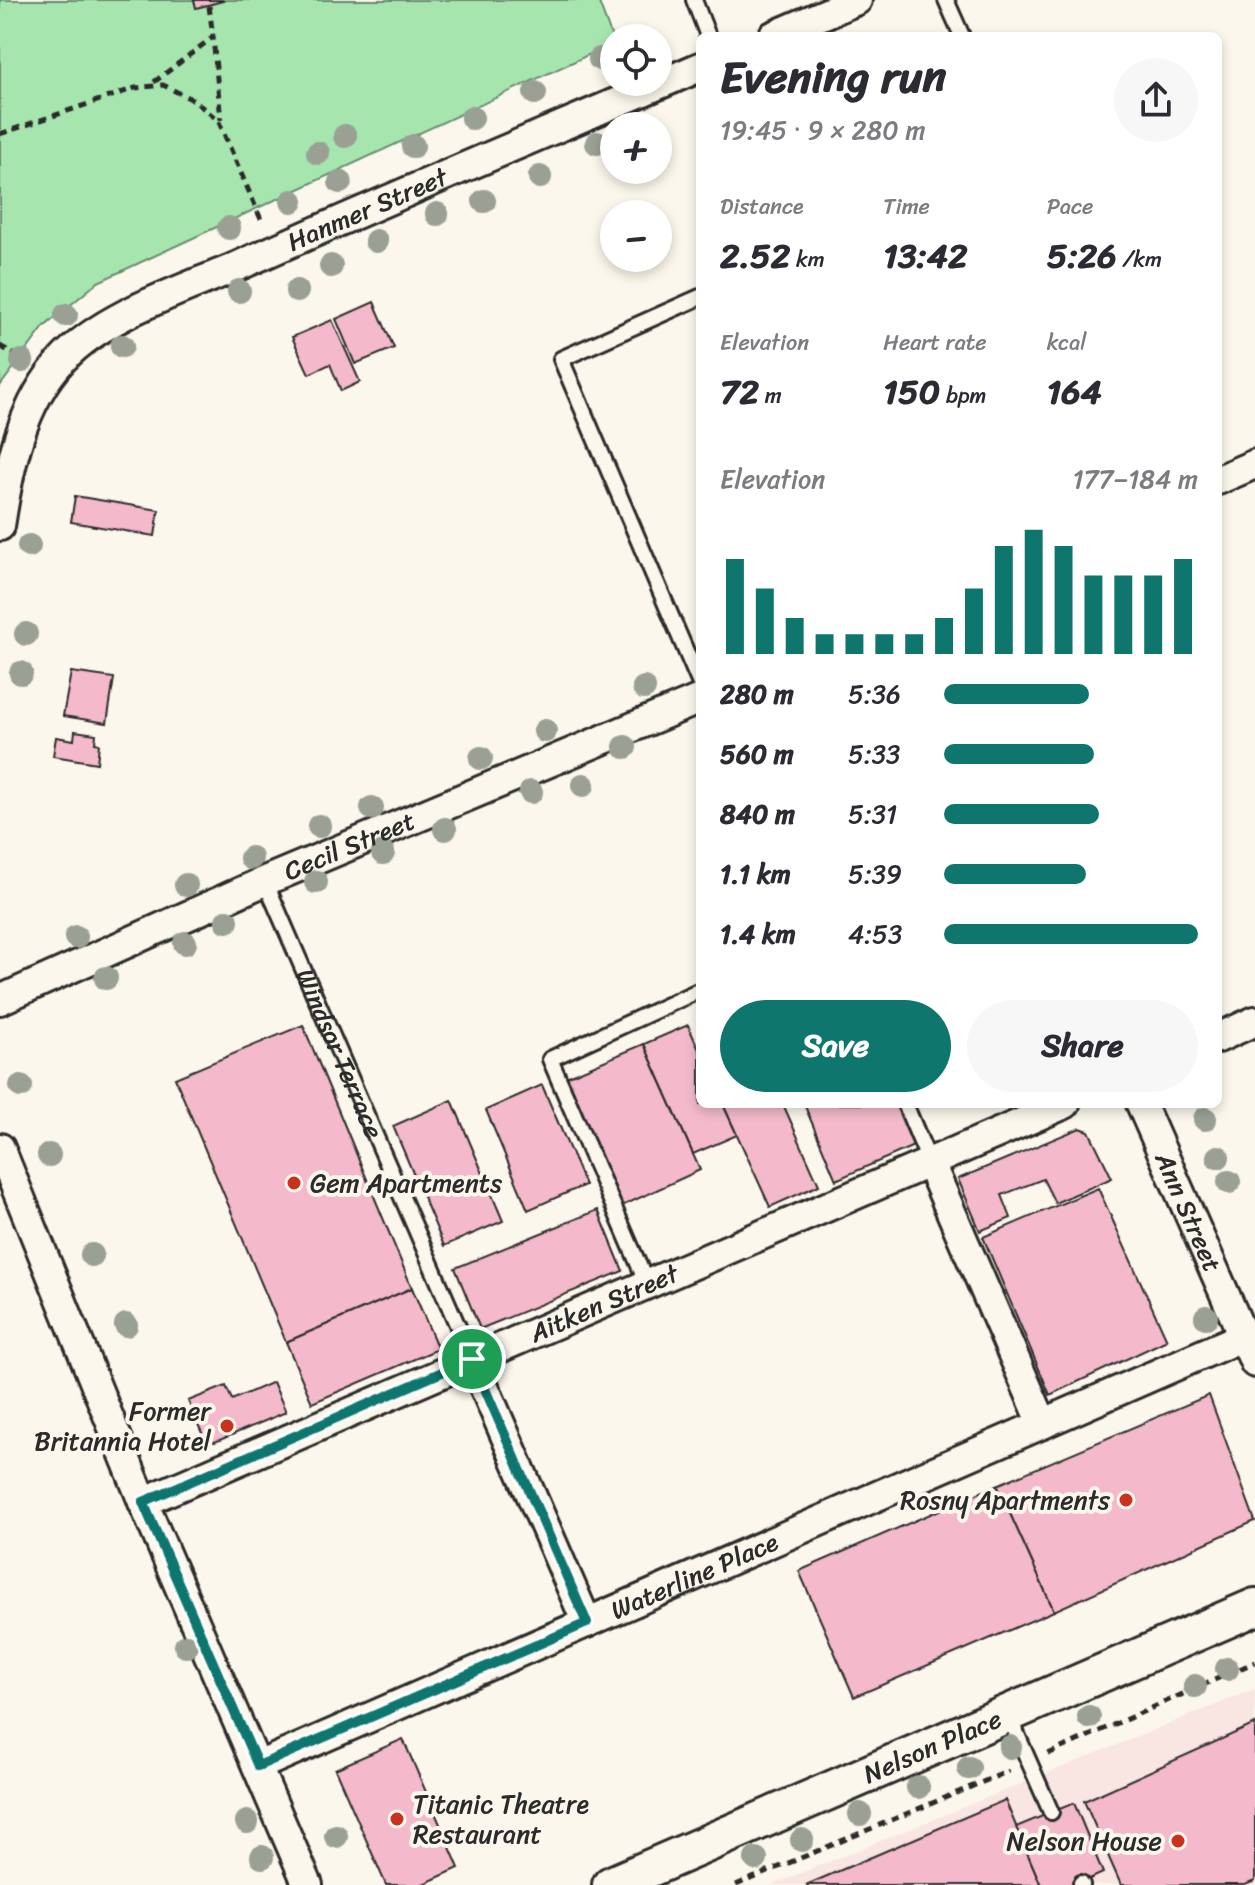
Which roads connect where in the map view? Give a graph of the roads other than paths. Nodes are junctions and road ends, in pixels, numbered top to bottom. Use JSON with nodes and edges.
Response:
{"nodes":[{"id":1,"x":694,"y":0,"type":"edge"},
{"id":2,"x":857,"y":0,"type":"edge"},
{"id":3,"x":946,"y":0,"type":"edge"},
{"id":4,"x":706,"y":32,"type":"edge"},
{"id":5,"x":782,"y":32,"type":"edge"},
{"id":6,"x":960,"y":32,"type":"edge"},
{"id":7,"x":696,"y":69,"type":"edge"},
{"id":8,"x":696,"y":299,"type":"edge"},
{"id":9,"x":1255,"y":464,"type":"edge"},
{"id":10,"x":1222,"y":478,"type":"edge"},
{"id":11,"x":0,"y":526,"type":"edge"},
{"id":12,"x":696,"y":675,"type":"edge"},
{"id":13,"x":696,"y":701,"type":"edge"},
{"id":14,"x":265,"y":881,"type":"junction"},
{"id":15,"x":696,"y":992,"type":"edge"},
{"id":16,"x":0,"y":1000,"type":"edge"},
{"id":17,"x":1255,"y":1021,"type":"edge"},
{"id":18,"x":1222,"y":1036,"type":"edge"},
{"id":19,"x":907,"y":1108,"type":"edge"},
{"id":20,"x":1055,"y":1108,"type":"edge"},
{"id":21,"x":1143,"y":1108,"type":"edge"},
{"id":22,"x":0,"y":1148,"type":"edge"},
{"id":23,"x":929,"y":1161,"type":"junction"},
{"id":24,"x":647,"y":1284,"type":"junction"},
{"id":25,"x":1244,"y":1336,"type":"junction"},
{"id":26,"x":472,"y":1359,"type":"junction"},
{"id":27,"x":1255,"y":1363,"type":"edge"},
{"id":28,"x":1043,"y":1424,"type":"junction"},
{"id":29,"x":143,"y":1502,"type":"junction"},
{"id":30,"x":1255,"y":1607,"type":"edge"},
{"id":31,"x":587,"y":1623,"type":"junction"},
{"id":32,"x":1008,"y":1714,"type":"junction"},
{"id":33,"x":258,"y":1766,"type":"junction"},
{"id":34,"x":1051,"y":1812,"type":"dead end"},
{"id":35,"x":308,"y":1885,"type":"edge"},
{"id":36,"x":611,"y":1885,"type":"edge"}],
"edges":[{"from":1,"to":4,"type":"lane"},
{"from":2,"to":5,"type":"street"},
{"from":3,"to":6,"type":"lane"},
{"from":7,"to":11,"type":"street","name":"Hanmer Street"},
{"from":8,"to":12,"type":"lane"},
{"from":9,"to":10,"type":"street"},
{"from":13,"to":14,"type":"street","name":"Cecil Street"},
{"from":14,"to":16,"type":"street","name":"Cecil Street"},
{"from":14,"to":26,"type":"lane","name":"Windsor Terrace"},
{"from":15,"to":24,"type":"lane"},
{"from":17,"to":18,"type":"street"},
{"from":19,"to":23,"type":"lane"},
{"from":20,"to":23,"type":"street","name":"Aitken Street"},
{"from":21,"to":25,"type":"street","name":"Ann Street"},
{"from":22,"to":29,"type":"street"},
{"from":23,"to":24,"type":"street","name":"Aitken Street"},
{"from":23,"to":28,"type":"street"},
{"from":24,"to":26,"type":"street","name":"Aitken Street"},
{"from":25,"to":27,"type":"street","name":"Ann Street"},
{"from":25,"to":28,"type":"street","name":"Waterline Place"},
{"from":26,"to":29,"type":"street","name":"Aitken Street"},
{"from":26,"to":31,"type":"street","name":"Windsor Terrace"},
{"from":28,"to":31,"type":"street","name":"Waterline Place"},
{"from":29,"to":33,"type":"street"},
{"from":30,"to":32,"type":"street","name":"Nelson Place"},
{"from":31,"to":33,"type":"street","name":"Waterline Place"},
{"from":32,"to":34,"type":"lane"},
{"from":32,"to":36,"type":"street","name":"Nelson Place"},
{"from":33,"to":35,"type":"street"}]}
